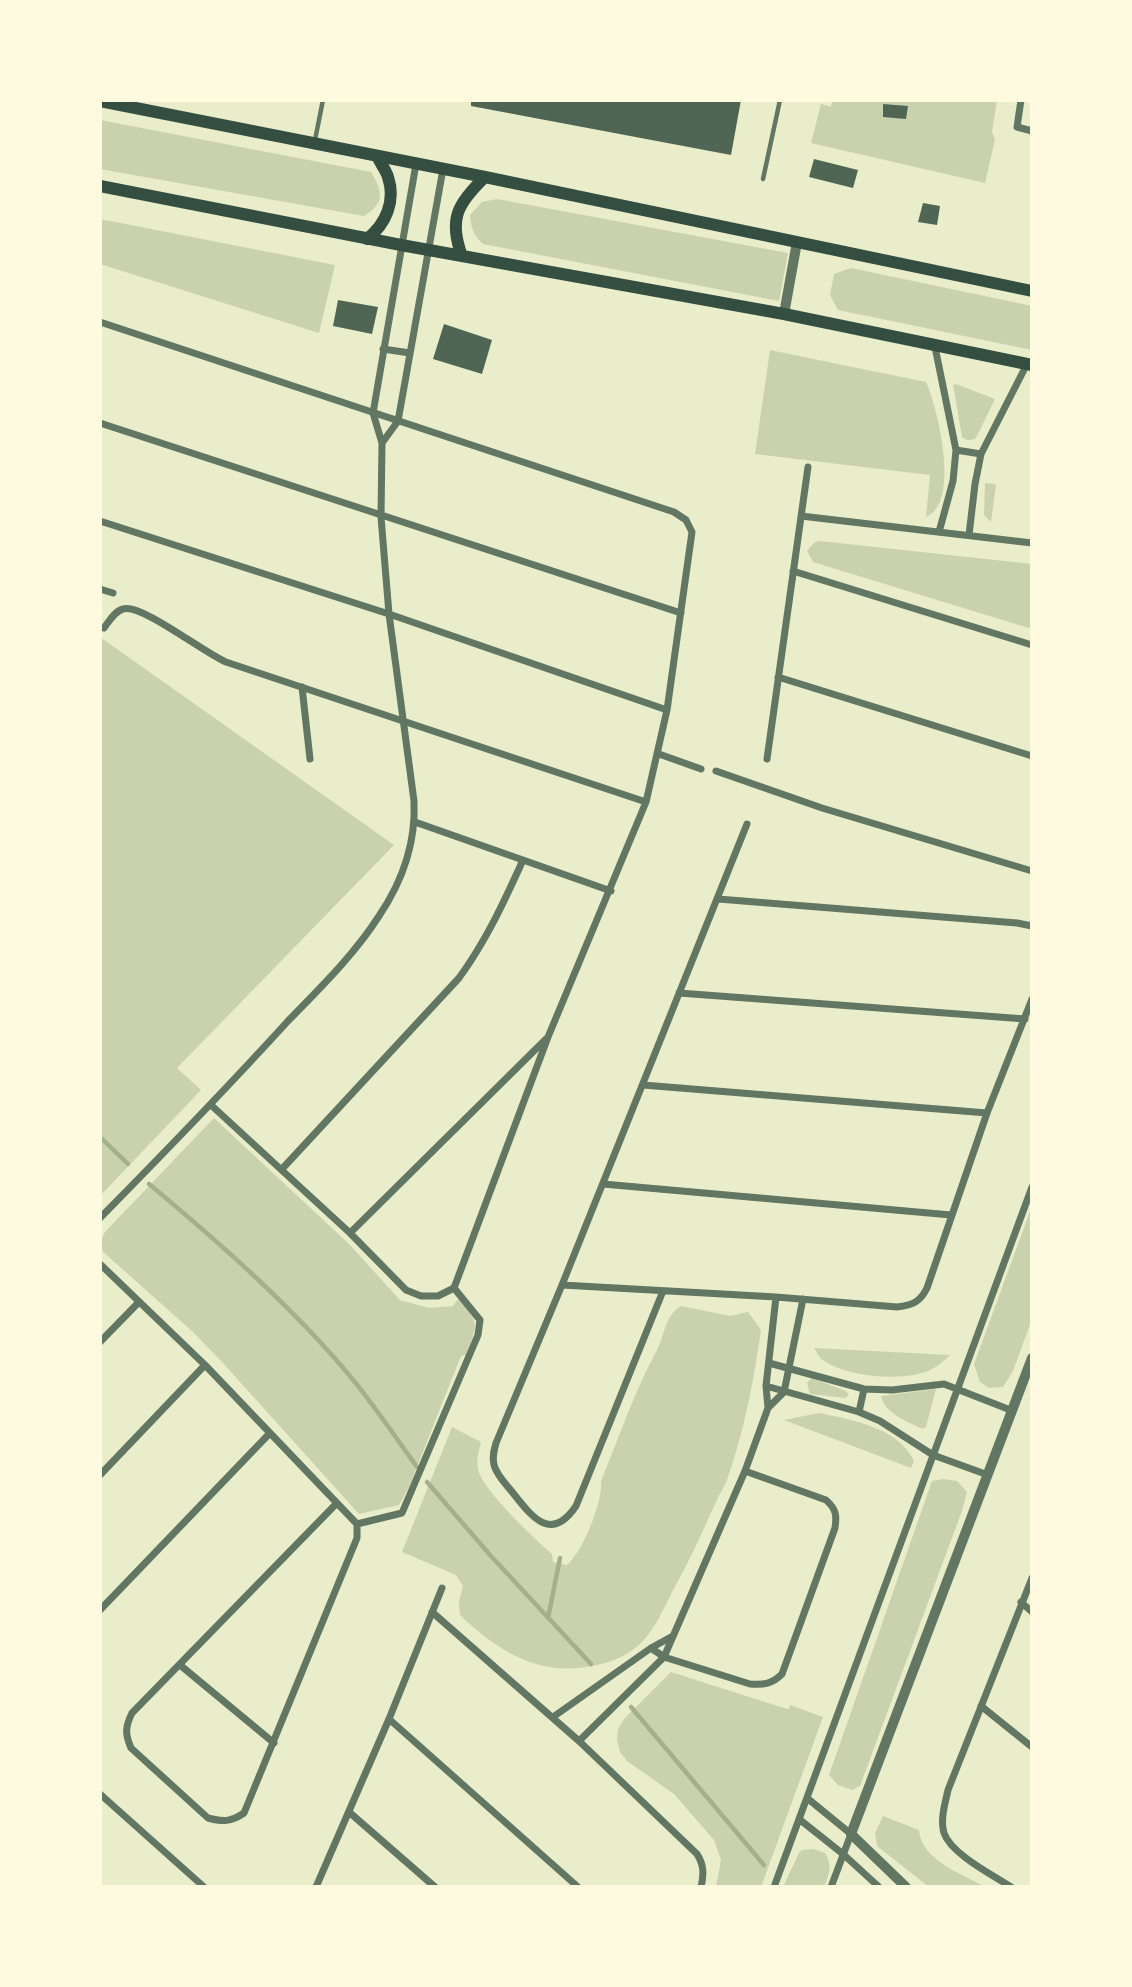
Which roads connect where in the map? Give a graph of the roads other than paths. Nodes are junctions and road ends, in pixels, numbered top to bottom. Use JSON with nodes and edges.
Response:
{"nodes":[{"id":1,"x":323,"y":100,"type":"edge"},
{"id":2,"x":780,"y":100,"type":"edge"},
{"id":3,"x":1021,"y":100,"type":"edge"},
{"id":4,"x":100,"y":101,"type":"edge"},
{"id":5,"x":1032,"y":131,"type":"edge"},
{"id":6,"x":314,"y":145,"type":"junction"},
{"id":7,"x":377,"y":156,"type":"junction"},
{"id":8,"x":416,"y":164,"type":"junction"},
{"id":9,"x":443,"y":169,"type":"junction"},
{"id":10,"x":485,"y":177,"type":"junction"},
{"id":11,"x":763,"y":180,"type":"dead end"},
{"id":12,"x":100,"y":186,"type":"edge"},
{"id":13,"x":367,"y":239,"type":"junction"},
{"id":14,"x":797,"y":242,"type":"junction"},
{"id":15,"x":401,"y":245,"type":"junction"},
{"id":16,"x":429,"y":250,"type":"junction"},
{"id":17,"x":462,"y":256,"type":"junction"},
{"id":18,"x":1032,"y":291,"type":"edge"},
{"id":19,"x":784,"y":314,"type":"junction"},
{"id":20,"x":100,"y":322,"type":"edge"},
{"id":21,"x":935,"y":347,"type":"junction"},
{"id":22,"x":383,"y":349,"type":"junction"},
{"id":23,"x":410,"y":353,"type":"junction"},
{"id":24,"x":1030,"y":365,"type":"edge"},
{"id":25,"x":373,"y":413,"type":"junction"},
{"id":26,"x":398,"y":421,"type":"junction"},
{"id":27,"x":100,"y":423,"type":"edge"},
{"id":28,"x":382,"y":443,"type":"junction"},
{"id":29,"x":956,"y":450,"type":"junction"},
{"id":30,"x":981,"y":454,"type":"junction"},
{"id":31,"x":808,"y":467,"type":"dead end"},
{"id":32,"x":801,"y":516,"type":"junction"},
{"id":33,"x":381,"y":517,"type":"junction"},
{"id":34,"x":100,"y":521,"type":"edge"},
{"id":35,"x":939,"y":532,"type":"junction"},
{"id":36,"x":969,"y":535,"type":"junction"},
{"id":37,"x":1032,"y":543,"type":"edge"},
{"id":38,"x":793,"y":571,"type":"junction"},
{"id":39,"x":100,"y":589,"type":"edge"},
{"id":40,"x":113,"y":593,"type":"dead end"},
{"id":41,"x":681,"y":613,"type":"junction"},
{"id":42,"x":389,"y":614,"type":"junction"},
{"id":43,"x":104,"y":628,"type":"dead end"},
{"id":44,"x":1032,"y":645,"type":"edge"},
{"id":45,"x":778,"y":677,"type":"junction"},
{"id":46,"x":302,"y":687,"type":"junction"},
{"id":47,"x":667,"y":709,"type":"junction"},
{"id":48,"x":405,"y":720,"type":"junction"},
{"id":49,"x":659,"y":754,"type":"junction"},
{"id":50,"x":1032,"y":756,"type":"edge"},
{"id":51,"x":310,"y":759,"type":"dead end"},
{"id":52,"x":767,"y":759,"type":"dead end"},
{"id":53,"x":701,"y":769,"type":"dead end"},
{"id":54,"x":716,"y":771,"type":"dead end"},
{"id":55,"x":646,"y":802,"type":"junction"},
{"id":56,"x":415,"y":822,"type":"junction"},
{"id":57,"x":747,"y":824,"type":"dead end"},
{"id":58,"x":523,"y":860,"type":"junction"},
{"id":59,"x":1032,"y":871,"type":"edge"},
{"id":60,"x":611,"y":891,"type":"junction"},
{"id":61,"x":718,"y":899,"type":"junction"},
{"id":62,"x":1032,"y":926,"type":"edge"},
{"id":63,"x":679,"y":993,"type":"junction"},
{"id":64,"x":1032,"y":999,"type":"edge"},
{"id":65,"x":1025,"y":1019,"type":"junction"},
{"id":66,"x":548,"y":1037,"type":"junction"},
{"id":67,"x":643,"y":1085,"type":"junction"},
{"id":68,"x":211,"y":1105,"type":"junction"},
{"id":69,"x":987,"y":1113,"type":"junction"},
{"id":70,"x":282,"y":1169,"type":"junction"},
{"id":71,"x":603,"y":1184,"type":"junction"},
{"id":72,"x":1032,"y":1187,"type":"edge"},
{"id":73,"x":951,"y":1215,"type":"junction"},
{"id":74,"x":100,"y":1218,"type":"edge"},
{"id":75,"x":350,"y":1233,"type":"junction"},
{"id":76,"x":100,"y":1264,"type":"edge"},
{"id":77,"x":562,"y":1285,"type":"junction"},
{"id":78,"x":454,"y":1287,"type":"junction"},
{"id":79,"x":663,"y":1291,"type":"junction"},
{"id":80,"x":776,"y":1297,"type":"junction"},
{"id":81,"x":803,"y":1299,"type":"junction"},
{"id":82,"x":139,"y":1302,"type":"junction"},
{"id":83,"x":100,"y":1342,"type":"edge"},
{"id":84,"x":1032,"y":1358,"type":"edge"},
{"id":85,"x":769,"y":1363,"type":"junction"},
{"id":86,"x":205,"y":1364,"type":"junction"},
{"id":87,"x":790,"y":1368,"type":"junction"},
{"id":88,"x":766,"y":1386,"type":"junction"},
{"id":89,"x":864,"y":1389,"type":"junction"},
{"id":90,"x":959,"y":1389,"type":"junction"},
{"id":91,"x":784,"y":1392,"type":"junction"},
{"id":92,"x":768,"y":1408,"type":"junction"},
{"id":93,"x":1013,"y":1411,"type":"junction"},
{"id":94,"x":859,"y":1412,"type":"junction"},
{"id":95,"x":270,"y":1433,"type":"junction"},
{"id":96,"x":933,"y":1455,"type":"junction"},
{"id":97,"x":745,"y":1471,"type":"junction"},
{"id":98,"x":100,"y":1475,"type":"edge"},
{"id":99,"x":988,"y":1475,"type":"junction"},
{"id":100,"x":337,"y":1504,"type":"junction"},
{"id":101,"x":357,"y":1524,"type":"junction"},
{"id":102,"x":1032,"y":1578,"type":"edge"},
{"id":103,"x":442,"y":1588,"type":"dead end"},
{"id":104,"x":1021,"y":1602,"type":"junction"},
{"id":105,"x":100,"y":1610,"type":"edge"},
{"id":106,"x":432,"y":1612,"type":"junction"},
{"id":107,"x":1032,"y":1612,"type":"edge"},
{"id":108,"x":672,"y":1637,"type":"junction"},
{"id":109,"x":651,"y":1648,"type":"junction"},
{"id":110,"x":664,"y":1657,"type":"junction"},
{"id":111,"x":180,"y":1665,"type":"junction"},
{"id":112,"x":981,"y":1706,"type":"junction"},
{"id":113,"x":552,"y":1717,"type":"junction"},
{"id":114,"x":389,"y":1719,"type":"junction"},
{"id":115,"x":579,"y":1741,"type":"junction"},
{"id":116,"x":274,"y":1743,"type":"junction"},
{"id":117,"x":1032,"y":1747,"type":"edge"},
{"id":118,"x":100,"y":1794,"type":"edge"},
{"id":119,"x":807,"y":1798,"type":"junction"},
{"id":120,"x":349,"y":1812,"type":"junction"},
{"id":121,"x":799,"y":1819,"type":"junction"},
{"id":122,"x":851,"y":1834,"type":"junction"},
{"id":123,"x":843,"y":1854,"type":"junction"},
{"id":124,"x":204,"y":1887,"type":"edge"},
{"id":125,"x":316,"y":1887,"type":"edge"},
{"id":126,"x":435,"y":1887,"type":"edge"},
{"id":127,"x":578,"y":1887,"type":"edge"},
{"id":128,"x":701,"y":1887,"type":"edge"},
{"id":129,"x":774,"y":1887,"type":"edge"},
{"id":130,"x":831,"y":1887,"type":"edge"},
{"id":131,"x":879,"y":1887,"type":"edge"},
{"id":132,"x":906,"y":1887,"type":"edge"},
{"id":133,"x":1011,"y":1887,"type":"edge"}],
"edges":[{"from":1,"to":6,"type":"lane"},
{"from":2,"to":11,"type":"lane"},
{"from":3,"to":5,"type":"street"},
{"from":4,"to":6,"type":"main road"},
{"from":6,"to":7,"type":"main road"},
{"from":7,"to":8,"type":"main road"},
{"from":7,"to":13,"type":"main road"},
{"from":8,"to":9,"type":"main road"},
{"from":8,"to":15,"type":"street"},
{"from":9,"to":10,"type":"main road"},
{"from":9,"to":16,"type":"street"},
{"from":10,"to":14,"type":"main road"},
{"from":10,"to":17,"type":"main road"},
{"from":12,"to":13,"type":"main road"},
{"from":13,"to":15,"type":"main road"},
{"from":14,"to":18,"type":"main road"},
{"from":14,"to":19,"type":"street"},
{"from":15,"to":16,"type":"main road"},
{"from":15,"to":22,"type":"street"},
{"from":16,"to":17,"type":"main road"},
{"from":16,"to":23,"type":"street"},
{"from":17,"to":19,"type":"main road"},
{"from":19,"to":21,"type":"main road"},
{"from":20,"to":25,"type":"street"},
{"from":21,"to":24,"type":"main road"},
{"from":21,"to":29,"type":"street"},
{"from":22,"to":23,"type":"street"},
{"from":22,"to":25,"type":"street"},
{"from":23,"to":26,"type":"street"},
{"from":24,"to":30,"type":"street"},
{"from":25,"to":26,"type":"street"},
{"from":25,"to":28,"type":"street"},
{"from":26,"to":28,"type":"street"},
{"from":26,"to":41,"type":"street"},
{"from":27,"to":33,"type":"street"},
{"from":28,"to":33,"type":"street"},
{"from":29,"to":30,"type":"street"},
{"from":29,"to":35,"type":"street"},
{"from":30,"to":36,"type":"street"},
{"from":31,"to":32,"type":"street"},
{"from":32,"to":35,"type":"street"},
{"from":32,"to":38,"type":"street"},
{"from":33,"to":41,"type":"street"},
{"from":33,"to":42,"type":"street"},
{"from":34,"to":42,"type":"street"},
{"from":35,"to":36,"type":"street"},
{"from":36,"to":37,"type":"street"},
{"from":38,"to":44,"type":"street"},
{"from":38,"to":45,"type":"street"},
{"from":39,"to":40,"type":"street"},
{"from":41,"to":47,"type":"street"},
{"from":42,"to":47,"type":"street"},
{"from":42,"to":48,"type":"street"},
{"from":43,"to":46,"type":"street"},
{"from":45,"to":50,"type":"street"},
{"from":45,"to":52,"type":"street"},
{"from":46,"to":48,"type":"street"},
{"from":46,"to":51,"type":"street"},
{"from":47,"to":49,"type":"street"},
{"from":48,"to":55,"type":"street"},
{"from":48,"to":56,"type":"street"},
{"from":49,"to":53,"type":"street"},
{"from":49,"to":55,"type":"street"},
{"from":54,"to":59,"type":"street"},
{"from":55,"to":60,"type":"street"},
{"from":56,"to":58,"type":"street"},
{"from":56,"to":68,"type":"street"},
{"from":57,"to":61,"type":"street"},
{"from":58,"to":60,"type":"street"},
{"from":58,"to":70,"type":"street"},
{"from":60,"to":66,"type":"street"},
{"from":61,"to":62,"type":"street"},
{"from":61,"to":63,"type":"street"},
{"from":63,"to":65,"type":"street"},
{"from":63,"to":67,"type":"street"},
{"from":64,"to":65,"type":"street"},
{"from":65,"to":69,"type":"street"},
{"from":66,"to":75,"type":"street"},
{"from":66,"to":78,"type":"street"},
{"from":67,"to":69,"type":"street"},
{"from":67,"to":71,"type":"street"},
{"from":68,"to":70,"type":"street"},
{"from":68,"to":74,"type":"street"},
{"from":69,"to":73,"type":"street"},
{"from":70,"to":75,"type":"street"},
{"from":71,"to":73,"type":"street"},
{"from":71,"to":77,"type":"street"},
{"from":72,"to":90,"type":"street"},
{"from":73,"to":81,"type":"street"},
{"from":75,"to":78,"type":"street"},
{"from":76,"to":82,"type":"street"},
{"from":77,"to":79,"type":"street"},
{"from":77,"to":79,"type":"street"},
{"from":78,"to":101,"type":"street"},
{"from":79,"to":80,"type":"street"},
{"from":80,"to":81,"type":"street"},
{"from":80,"to":85,"type":"street"},
{"from":81,"to":87,"type":"street"},
{"from":82,"to":83,"type":"street"},
{"from":82,"to":86,"type":"street"},
{"from":84,"to":93,"type":"street"},
{"from":85,"to":87,"type":"street"},
{"from":85,"to":88,"type":"street"},
{"from":86,"to":95,"type":"street"},
{"from":86,"to":98,"type":"street"},
{"from":87,"to":89,"type":"street"},
{"from":87,"to":91,"type":"street"},
{"from":88,"to":91,"type":"street"},
{"from":88,"to":92,"type":"street"},
{"from":89,"to":90,"type":"street"},
{"from":89,"to":94,"type":"street"},
{"from":90,"to":93,"type":"street"},
{"from":90,"to":96,"type":"street"},
{"from":91,"to":92,"type":"street"},
{"from":91,"to":94,"type":"street"},
{"from":92,"to":97,"type":"street"},
{"from":93,"to":99,"type":"street"},
{"from":94,"to":96,"type":"street"},
{"from":95,"to":100,"type":"street"},
{"from":95,"to":105,"type":"street"},
{"from":96,"to":99,"type":"street"},
{"from":96,"to":119,"type":"street"},
{"from":97,"to":108,"type":"street"},
{"from":97,"to":110,"type":"street"},
{"from":99,"to":122,"type":"street"},
{"from":100,"to":101,"type":"street"},
{"from":100,"to":111,"type":"street"},
{"from":101,"to":116,"type":"street"},
{"from":102,"to":104,"type":"street"},
{"from":103,"to":106,"type":"street"},
{"from":104,"to":107,"type":"street"},
{"from":104,"to":112,"type":"street"},
{"from":106,"to":113,"type":"street"},
{"from":106,"to":114,"type":"street"},
{"from":108,"to":109,"type":"street"},
{"from":108,"to":110,"type":"street"},
{"from":109,"to":110,"type":"street"},
{"from":109,"to":113,"type":"street"},
{"from":110,"to":115,"type":"street"},
{"from":111,"to":116,"type":"street"},
{"from":111,"to":116,"type":"street"},
{"from":112,"to":117,"type":"street"},
{"from":112,"to":133,"type":"street"},
{"from":113,"to":115,"type":"street"},
{"from":114,"to":120,"type":"street"},
{"from":114,"to":127,"type":"street"},
{"from":115,"to":128,"type":"street"},
{"from":118,"to":124,"type":"street"},
{"from":119,"to":121,"type":"street"},
{"from":119,"to":122,"type":"street"},
{"from":120,"to":125,"type":"street"},
{"from":120,"to":126,"type":"street"},
{"from":121,"to":123,"type":"street"},
{"from":121,"to":129,"type":"street"},
{"from":122,"to":123,"type":"street"},
{"from":122,"to":132,"type":"street"},
{"from":123,"to":130,"type":"street"},
{"from":123,"to":131,"type":"street"}]}
